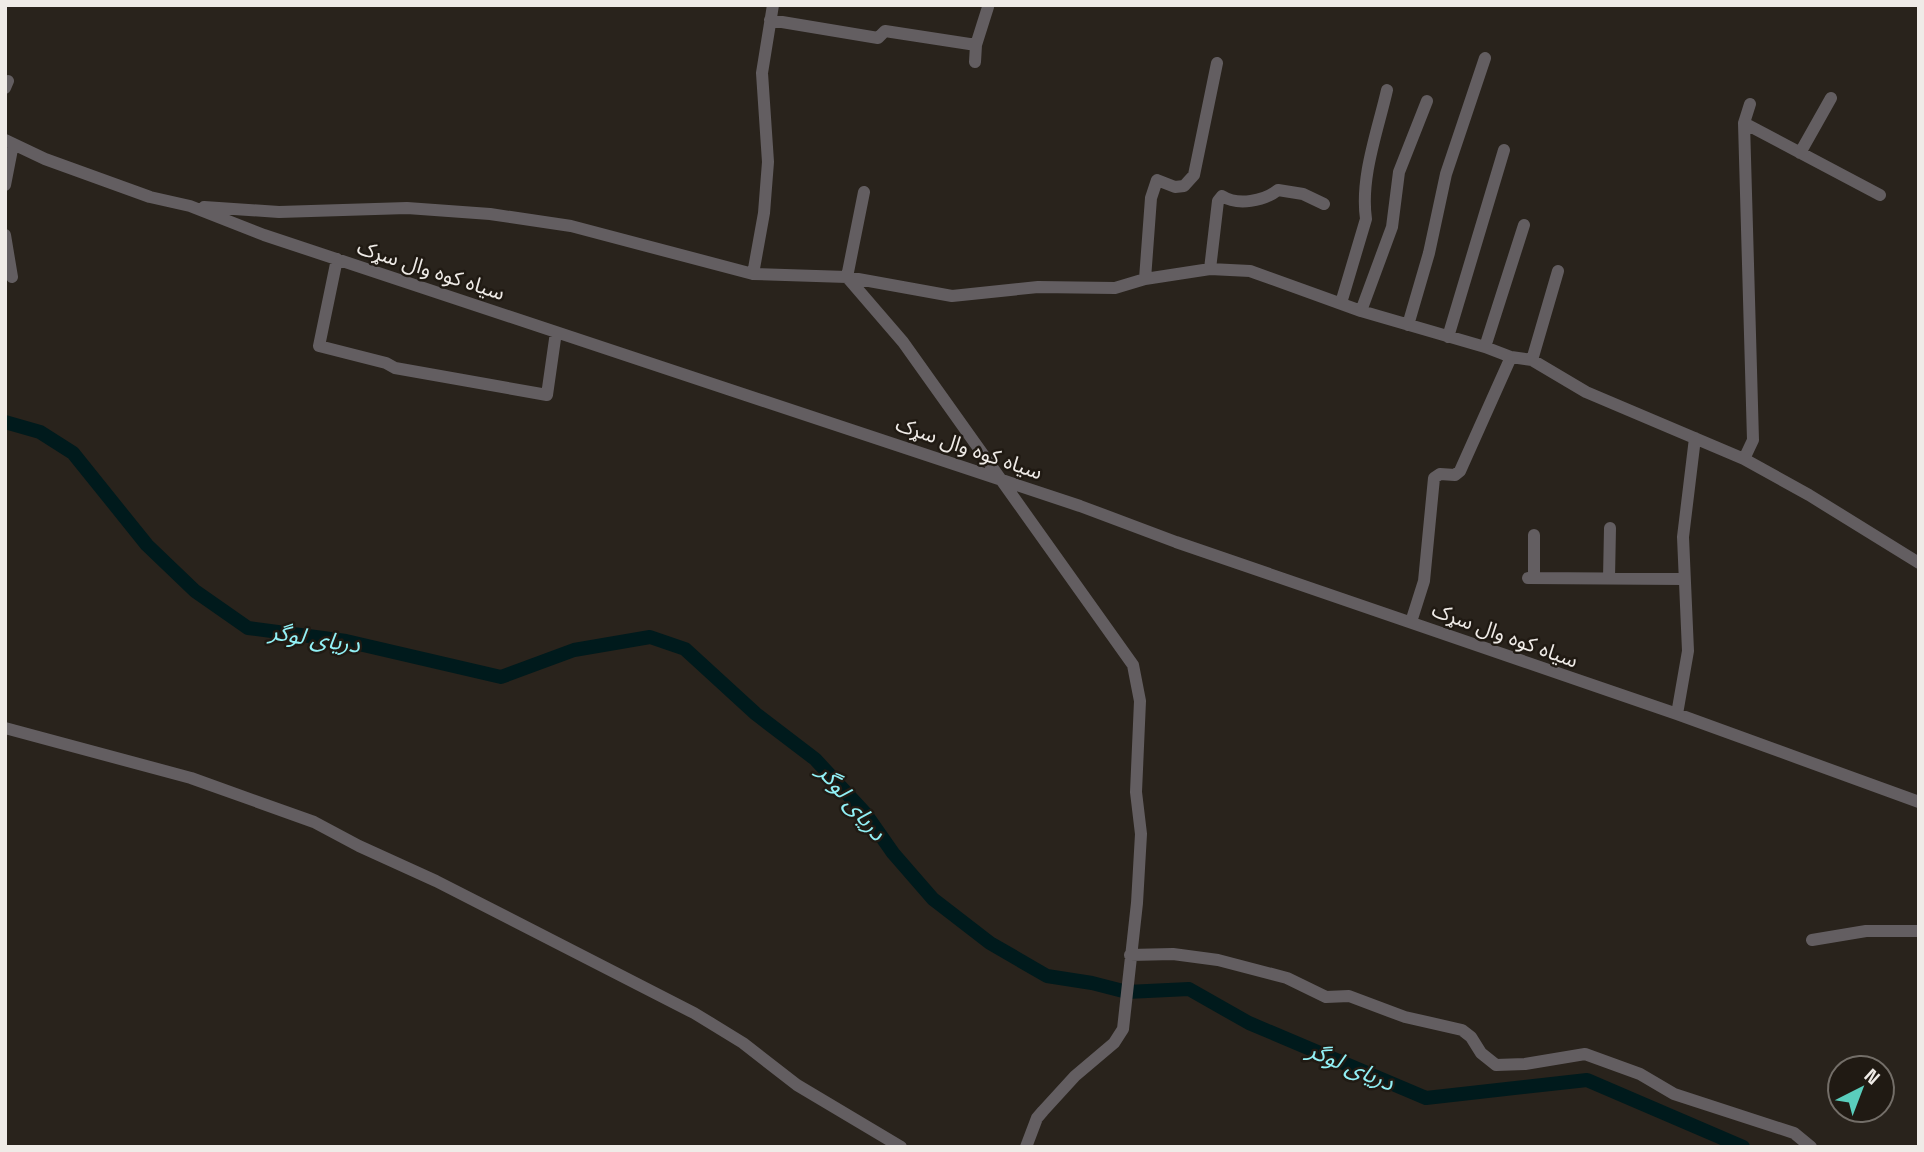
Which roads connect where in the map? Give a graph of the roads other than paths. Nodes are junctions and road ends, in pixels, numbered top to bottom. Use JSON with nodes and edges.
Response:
{"nodes":[{"id":1,"x":773,"y":5,"type":"edge"},
{"id":2,"x":988,"y":7,"type":"edge"},
{"id":3,"x":770,"y":20,"type":"junction"},
{"id":4,"x":976,"y":45,"type":"junction"},
{"id":5,"x":1485,"y":58,"type":"dead end"},
{"id":6,"x":975,"y":62,"type":"dead end"},
{"id":7,"x":1217,"y":64,"type":"dead end"},
{"id":8,"x":1387,"y":90,"type":"dead end"},
{"id":9,"x":1831,"y":98,"type":"dead end"},
{"id":10,"x":1427,"y":101,"type":"dead end"},
{"id":11,"x":1750,"y":104,"type":"dead end"},
{"id":12,"x":1744,"y":123,"type":"junction"},
{"id":13,"x":9,"y":142,"type":"edge"},
{"id":14,"x":1504,"y":150,"type":"dead end"},
{"id":15,"x":1800,"y":153,"type":"junction"},
{"id":16,"x":5,"y":185,"type":"edge"},
{"id":17,"x":864,"y":192,"type":"dead end"},
{"id":18,"x":1880,"y":195,"type":"dead end"},
{"id":19,"x":1324,"y":204,"type":"dead end"},
{"id":20,"x":190,"y":206,"type":"junction"},
{"id":21,"x":1524,"y":225,"type":"dead end"},
{"id":22,"x":5,"y":235,"type":"edge"},
{"id":23,"x":337,"y":259,"type":"junction"},
{"id":24,"x":1210,"y":269,"type":"junction"},
{"id":25,"x":1558,"y":271,"type":"dead end"},
{"id":26,"x":752,"y":274,"type":"junction"},
{"id":27,"x":12,"y":277,"type":"dead end"},
{"id":28,"x":847,"y":277,"type":"junction"},
{"id":29,"x":1145,"y":279,"type":"junction"},
{"id":30,"x":1341,"y":303,"type":"junction"},
{"id":31,"x":1362,"y":311,"type":"junction"},
{"id":32,"x":1408,"y":325,"type":"junction"},
{"id":33,"x":555,"y":332,"type":"junction"},
{"id":34,"x":1448,"y":337,"type":"junction"},
{"id":35,"x":1485,"y":347,"type":"junction"},
{"id":36,"x":1511,"y":357,"type":"junction"},
{"id":37,"x":1532,"y":360,"type":"junction"},
{"id":38,"x":1695,"y":438,"type":"junction"},
{"id":39,"x":1744,"y":459,"type":"junction"},
{"id":40,"x":1002,"y":480,"type":"junction"},
{"id":41,"x":1611,"y":528,"type":"dead end"},
{"id":42,"x":1534,"y":535,"type":"dead end"},
{"id":43,"x":1919,"y":563,"type":"edge"},
{"id":44,"x":1609,"y":578,"type":"junction"},
{"id":45,"x":1684,"y":579,"type":"junction"},
{"id":46,"x":1411,"y":622,"type":"junction"},
{"id":47,"x":1678,"y":714,"type":"junction"},
{"id":48,"x":5,"y":728,"type":"edge"},
{"id":49,"x":1919,"y":802,"type":"edge"},
{"id":50,"x":1919,"y":931,"type":"edge"},
{"id":51,"x":1812,"y":940,"type":"dead end"},
{"id":52,"x":1130,"y":955,"type":"junction"},
{"id":53,"x":901,"y":1147,"type":"edge"},
{"id":54,"x":1026,"y":1147,"type":"edge"},
{"id":55,"x":1811,"y":1147,"type":"edge"}],
"edges":[{"from":1,"to":3,"type":"street"},
{"from":2,"to":4,"type":"street"},
{"from":3,"to":4,"type":"street"},
{"from":3,"to":26,"type":"street"},
{"from":4,"to":6,"type":"street"},
{"from":5,"to":32,"type":"street"},
{"from":7,"to":29,"type":"street"},
{"from":8,"to":30,"type":"street"},
{"from":9,"to":15,"type":"street"},
{"from":10,"to":31,"type":"street"},
{"from":11,"to":12,"type":"street"},
{"from":12,"to":15,"type":"street"},
{"from":12,"to":39,"type":"street"},
{"from":13,"to":16,"type":"street"},
{"from":13,"to":20,"type":"street","name":"سیاه کوه وال سړک"},
{"from":14,"to":34,"type":"street"},
{"from":15,"to":18,"type":"street"},
{"from":17,"to":28,"type":"street"},
{"from":19,"to":24,"type":"street"},
{"from":20,"to":23,"type":"street","name":"سیاه کوه وال سړک"},
{"from":20,"to":26,"type":"street"},
{"from":21,"to":35,"type":"street"},
{"from":22,"to":27,"type":"street"},
{"from":23,"to":33,"type":"street","name":"سیاه کوه وال سړک"},
{"from":23,"to":33,"type":"street"},
{"from":24,"to":29,"type":"street"},
{"from":24,"to":30,"type":"street"},
{"from":25,"to":37,"type":"street"},
{"from":26,"to":28,"type":"street"},
{"from":28,"to":29,"type":"street"},
{"from":28,"to":40,"type":"street"},
{"from":30,"to":31,"type":"street"},
{"from":31,"to":32,"type":"street"},
{"from":32,"to":34,"type":"street"},
{"from":33,"to":40,"type":"street","name":"سیاه کوه وال سړک"},
{"from":34,"to":35,"type":"street"},
{"from":35,"to":36,"type":"street"},
{"from":36,"to":37,"type":"street"},
{"from":36,"to":46,"type":"street"},
{"from":37,"to":38,"type":"street"},
{"from":38,"to":39,"type":"street"},
{"from":38,"to":45,"type":"street"},
{"from":39,"to":43,"type":"street"},
{"from":40,"to":46,"type":"street","name":"سیاه کوه وال سړک"},
{"from":40,"to":52,"type":"street"},
{"from":41,"to":44,"type":"street"},
{"from":42,"to":44,"type":"street"},
{"from":44,"to":45,"type":"street"},
{"from":45,"to":47,"type":"street"},
{"from":46,"to":47,"type":"street","name":"سیاه کوه وال سړک"},
{"from":47,"to":49,"type":"street","name":"سیاه کوه وال سړک"},
{"from":48,"to":53,"type":"street"},
{"from":50,"to":51,"type":"street"},
{"from":52,"to":54,"type":"street"},
{"from":52,"to":55,"type":"street"}]}
